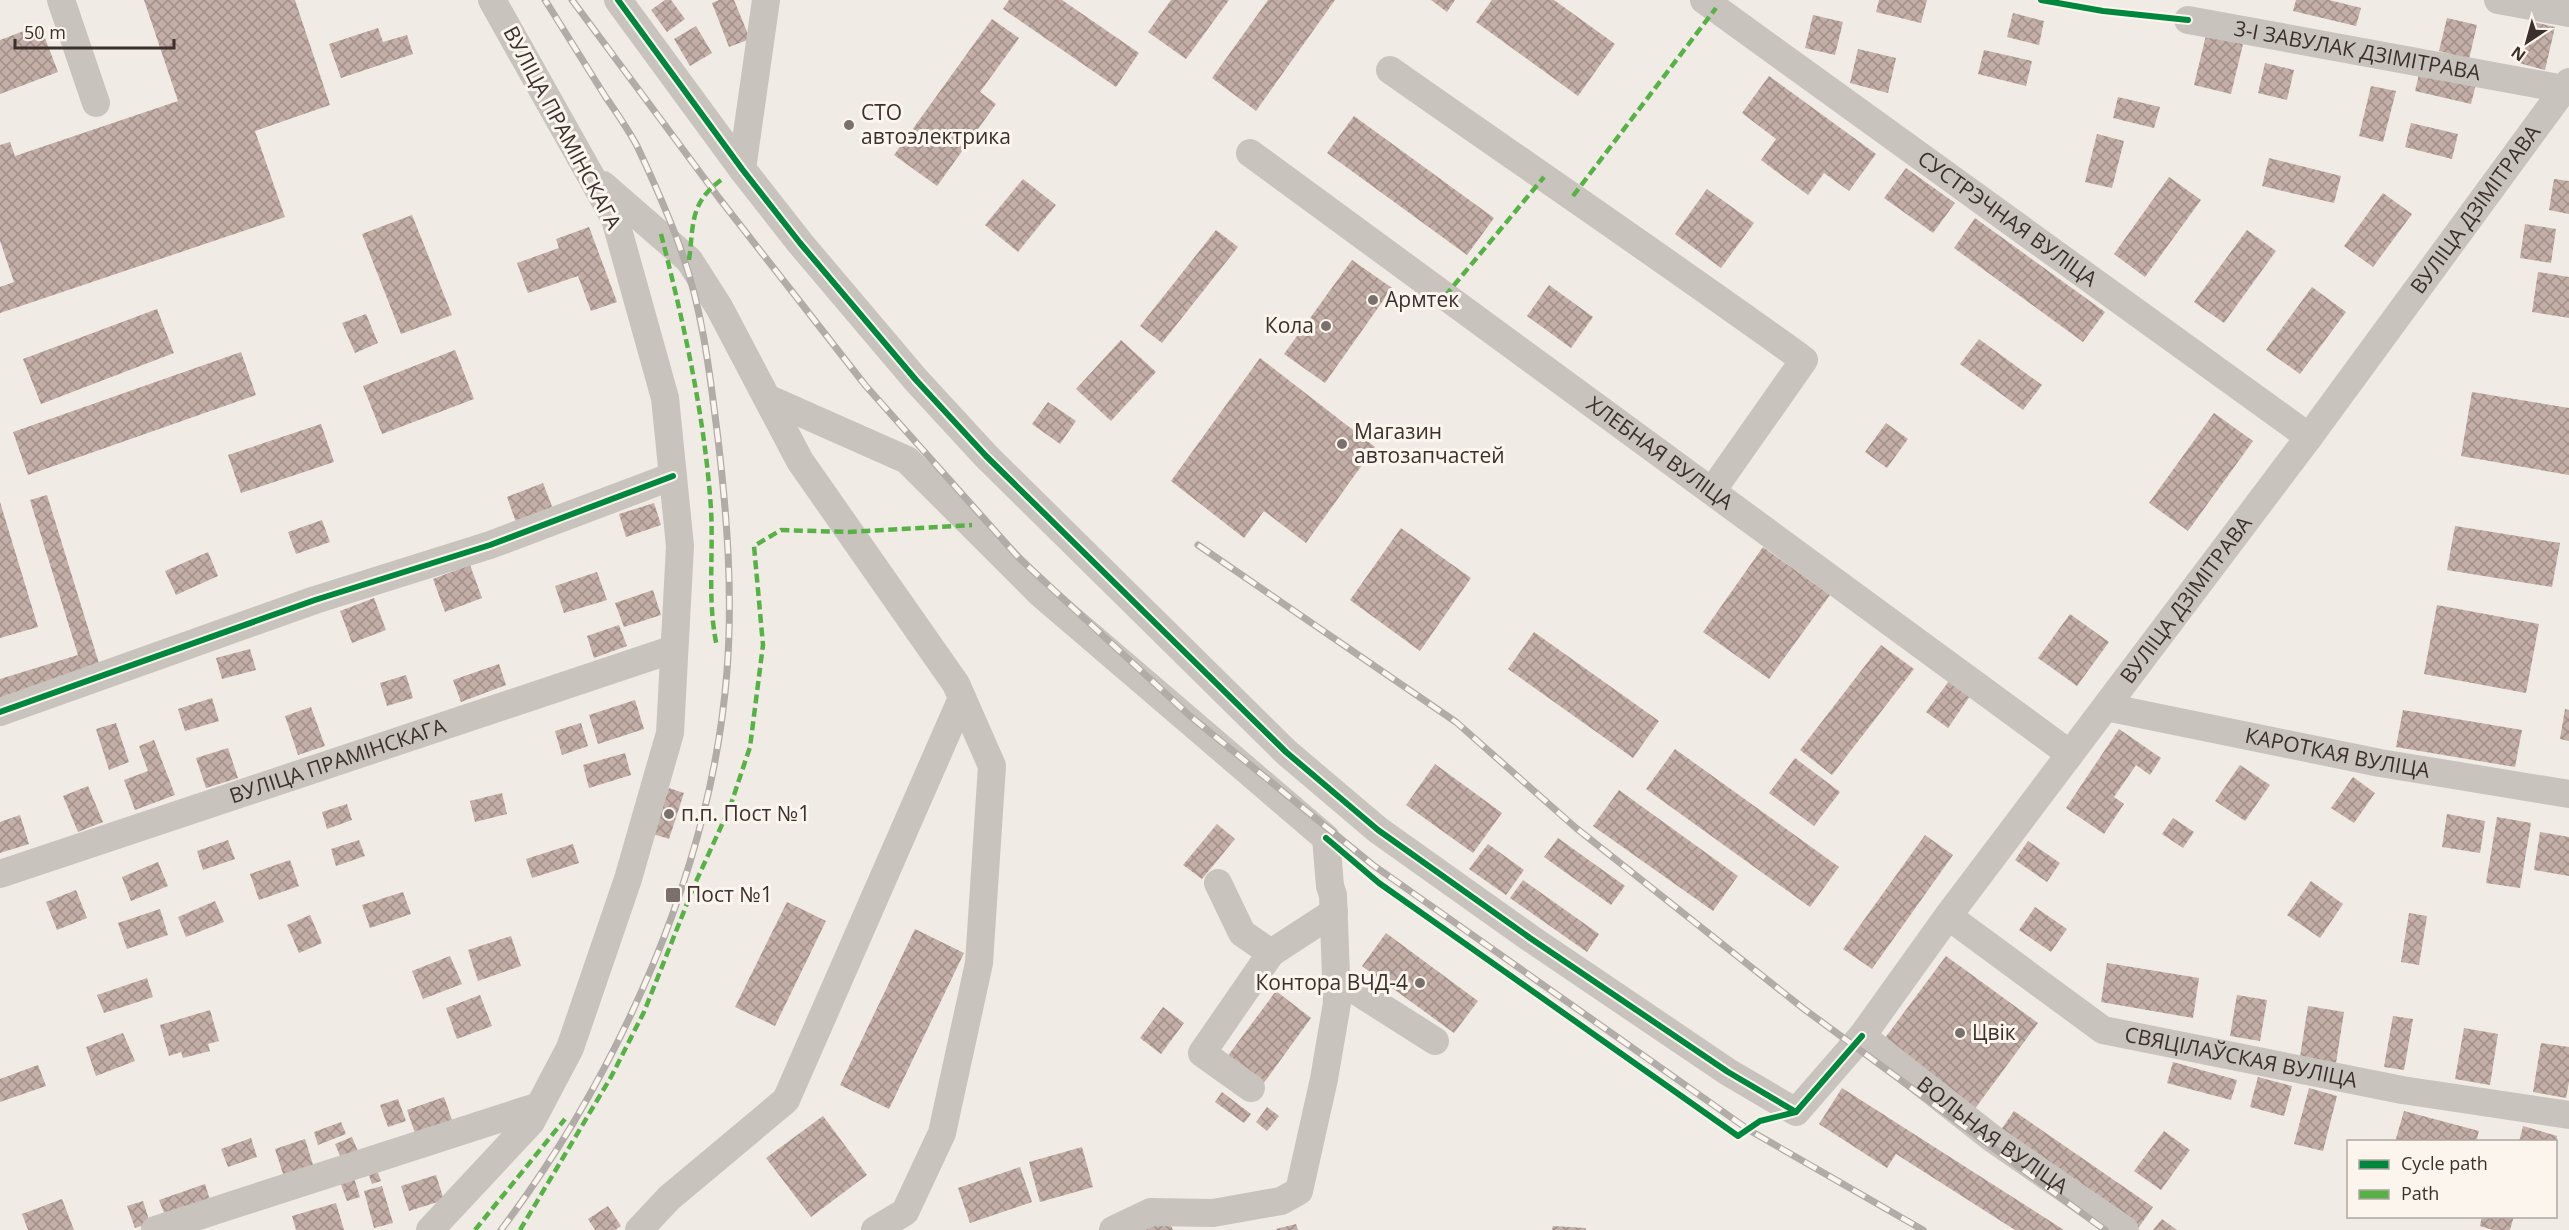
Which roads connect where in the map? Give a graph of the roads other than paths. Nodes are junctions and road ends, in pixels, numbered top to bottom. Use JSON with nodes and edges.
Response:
{"nodes":[{"id":1,"x":61,"y":0,"type":"edge"},
{"id":2,"x":492,"y":0,"type":"edge"},
{"id":3,"x":618,"y":0,"type":"edge"},
{"id":4,"x":766,"y":0,"type":"edge"},
{"id":5,"x":1704,"y":0,"type":"edge"},
{"id":6,"x":2498,"y":0,"type":"edge"},
{"id":7,"x":2569,"y":13,"type":"edge"},
{"id":8,"x":2188,"y":20,"type":"dead end"},
{"id":9,"x":1390,"y":70,"type":"dead end"},
{"id":10,"x":2566,"y":85,"type":"edge"},
{"id":11,"x":96,"y":103,"type":"dead end"},
{"id":12,"x":1250,"y":153,"type":"dead end"},
{"id":13,"x":742,"y":169,"type":"junction"},
{"id":14,"x":590,"y":174,"type":"junction"},
{"id":15,"x":767,"y":398,"type":"junction"},
{"id":16,"x":2309,"y":437,"type":"junction"},
{"id":17,"x":673,"y":476,"type":"junction"},
{"id":18,"x":1712,"y":491,"type":"junction"},
{"id":19,"x":674,"y":649,"type":"junction"},
{"id":20,"x":962,"y":698,"type":"junction"},
{"id":21,"x":2106,"y":707,"type":"junction"},
{"id":22,"x":0,"y":712,"type":"edge"},
{"id":23,"x":2070,"y":754,"type":"junction"},
{"id":24,"x":2569,"y":794,"type":"edge"},
{"id":25,"x":0,"y":874,"type":"edge"},
{"id":26,"x":1218,"y":884,"type":"dead end"},
{"id":27,"x":1334,"y":912,"type":"junction"},
{"id":28,"x":1948,"y":916,"type":"junction"},
{"id":29,"x":1271,"y":953,"type":"junction"},
{"id":30,"x":1336,"y":978,"type":"junction"},
{"id":31,"x":1862,"y":1036,"type":"junction"},
{"id":32,"x":1435,"y":1041,"type":"dead end"},
{"id":33,"x":1251,"y":1088,"type":"dead end"},
{"id":34,"x":539,"y":1106,"type":"junction"},
{"id":35,"x":2569,"y":1115,"type":"edge"},
{"id":36,"x":155,"y":1230,"type":"edge"},
{"id":37,"x":430,"y":1230,"type":"edge"},
{"id":38,"x":639,"y":1230,"type":"edge"},
{"id":39,"x":875,"y":1230,"type":"edge"},
{"id":40,"x":1113,"y":1230,"type":"edge"},
{"id":41,"x":2125,"y":1230,"type":"edge"}],
"edges":[{"from":1,"to":11,"type":"street"},
{"from":2,"to":14,"type":"street","name":"ВУЛІЦА ПРАМІНСКАГА"},
{"from":3,"to":13,"type":"street"},
{"from":4,"to":13,"type":"street"},
{"from":5,"to":16,"type":"street","name":"СУСТРЭЧНАЯ ВУЛІЦА"},
{"from":6,"to":7,"type":"street"},
{"from":8,"to":10,"type":"street","name":"3-І ЗАВУЛАК ДЗІМІТРАВА"},
{"from":9,"to":18,"type":"street"},
{"from":10,"to":16,"type":"street","name":"ВУЛІЦА ДЗІМІТРАВА"},
{"from":12,"to":18,"type":"street","name":"ХЛЕБНАЯ ВУЛІЦА"},
{"from":13,"to":31,"type":"street","name":"ВУЛІЦА ДЗІМІТРАВА"},
{"from":14,"to":15,"type":"street"},
{"from":14,"to":17,"type":"street","name":"ВУЛІЦА ПРАМІНСКАГА"},
{"from":15,"to":20,"type":"street"},
{"from":15,"to":27,"type":"street"},
{"from":16,"to":21,"type":"street","name":"ВУЛІЦА ДЗІМІТРАВА"},
{"from":17,"to":19,"type":"street","name":"ВУЛІЦА ПРАМІНСКАГА"},
{"from":17,"to":22,"type":"street"},
{"from":18,"to":23,"type":"street","name":"ХЛЕБНАЯ ВУЛІЦА"},
{"from":19,"to":25,"type":"street","name":"ВУЛІЦА ПРАМІНСКАГА"},
{"from":19,"to":34,"type":"street","name":"ВУЛІЦА ПРАМІНСКАГА"},
{"from":20,"to":38,"type":"street"},
{"from":20,"to":39,"type":"street"},
{"from":21,"to":23,"type":"street","name":"ВУЛІЦА ДЗІМІТРАВА"},
{"from":21,"to":24,"type":"street","name":"КАРОТКАЯ ВУЛІЦА"},
{"from":23,"to":28,"type":"street","name":"ВУЛІЦА ДЗІМІТРАВА"},
{"from":26,"to":29,"type":"street"},
{"from":27,"to":29,"type":"street"},
{"from":27,"to":30,"type":"street"},
{"from":28,"to":31,"type":"street","name":"ВУЛІЦА ДЗІМІТРАВА"},
{"from":28,"to":35,"type":"street","name":"СВЯЦІЛАЎСКАЯ ВУЛІЦА"},
{"from":29,"to":33,"type":"street"},
{"from":30,"to":32,"type":"street"},
{"from":30,"to":40,"type":"street"},
{"from":31,"to":41,"type":"street","name":"ВОЛЬНАЯ ВУЛІЦА"},
{"from":34,"to":36,"type":"street"},
{"from":34,"to":37,"type":"street","name":"ВУЛІЦА ПРАМІНСКАГА"}]}
